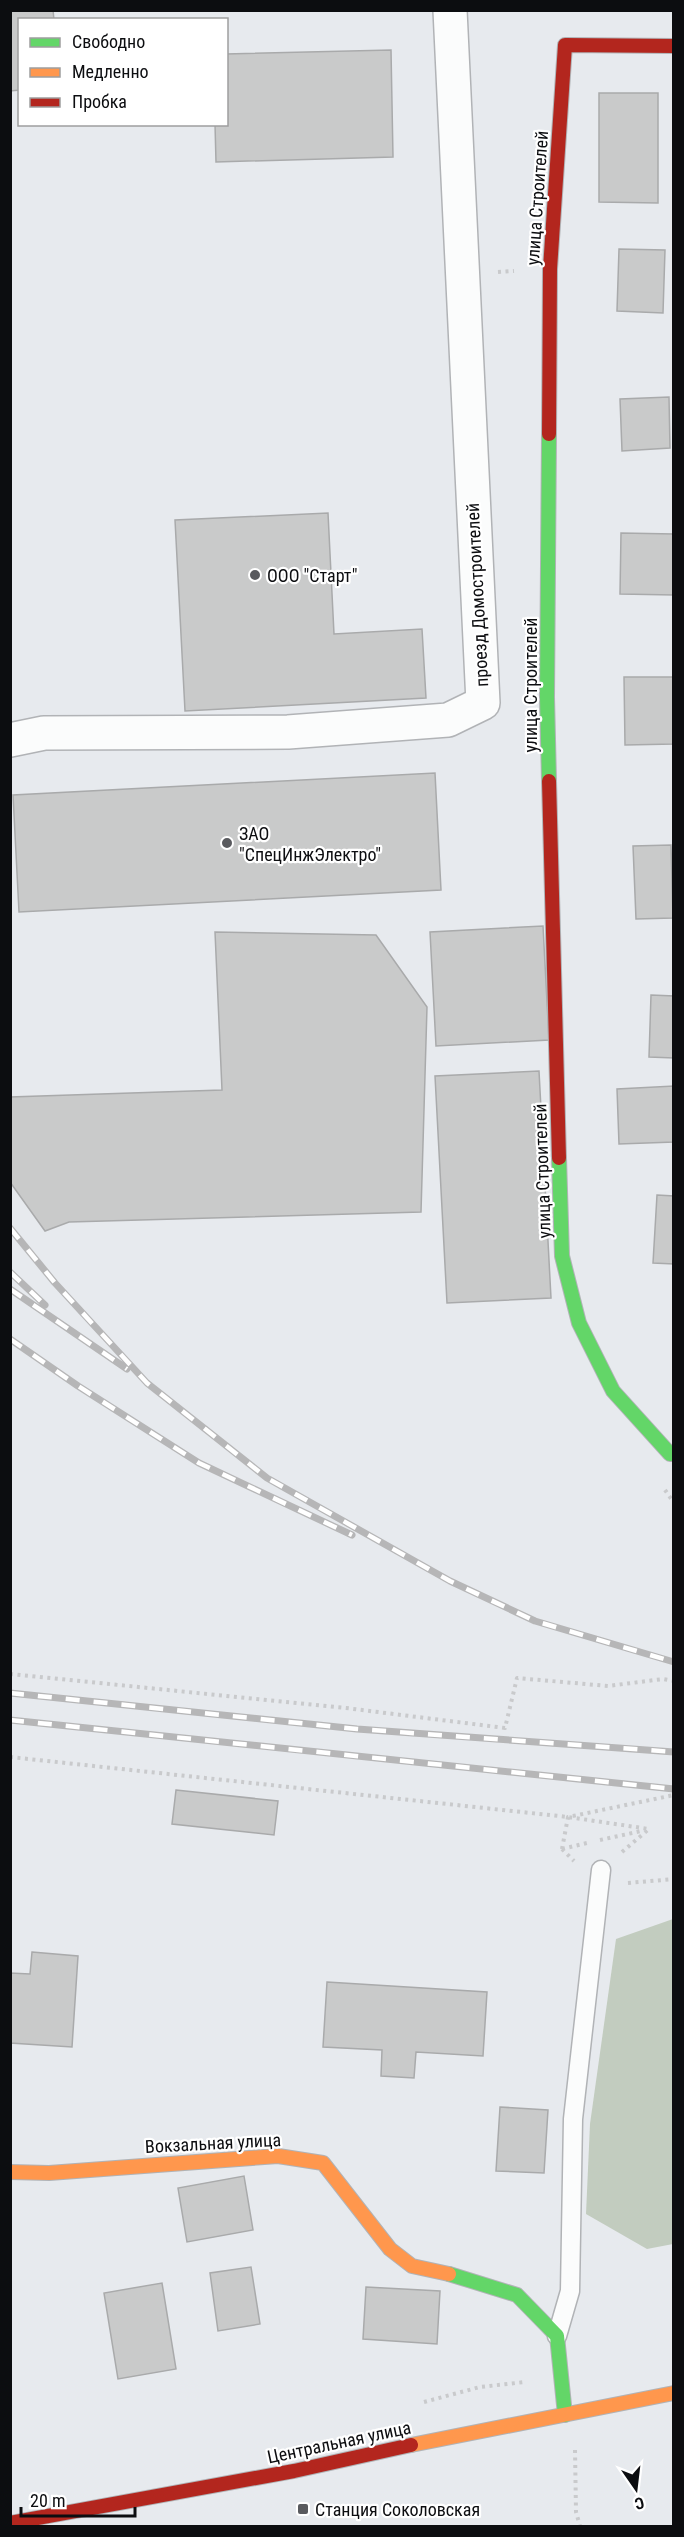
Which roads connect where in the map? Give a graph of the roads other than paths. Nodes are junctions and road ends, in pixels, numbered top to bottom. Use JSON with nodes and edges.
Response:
{"nodes":[{"id":1,"x":450,"y":10,"type":"edge"},
{"id":2,"x":674,"y":46,"type":"edge"},
{"id":3,"x":10,"y":740,"type":"edge"},
{"id":4,"x":674,"y":1454,"type":"edge"},
{"id":5,"x":601,"y":1870,"type":"road end"},
{"id":6,"x":10,"y":2172,"type":"edge"},
{"id":7,"x":557,"y":2337,"type":"junction"},
{"id":8,"x":674,"y":2393,"type":"edge"},
{"id":9,"x":566,"y":2415,"type":"junction"},
{"id":10,"x":10,"y":2523,"type":"edge"}],
"edges":[{"from":1,"to":3,"type":"street","name":"проезд Домостроителей"},
{"from":2,"to":4,"type":"street","name":"улица Строителей"},
{"from":5,"to":7,"type":"lane"},
{"from":6,"to":7,"type":"street","name":"Вокзальная улица"},
{"from":7,"to":9,"type":"street"},
{"from":8,"to":9,"type":"street","name":"Центральная улица"},
{"from":9,"to":10,"type":"street","name":"Центральная улица"}]}
